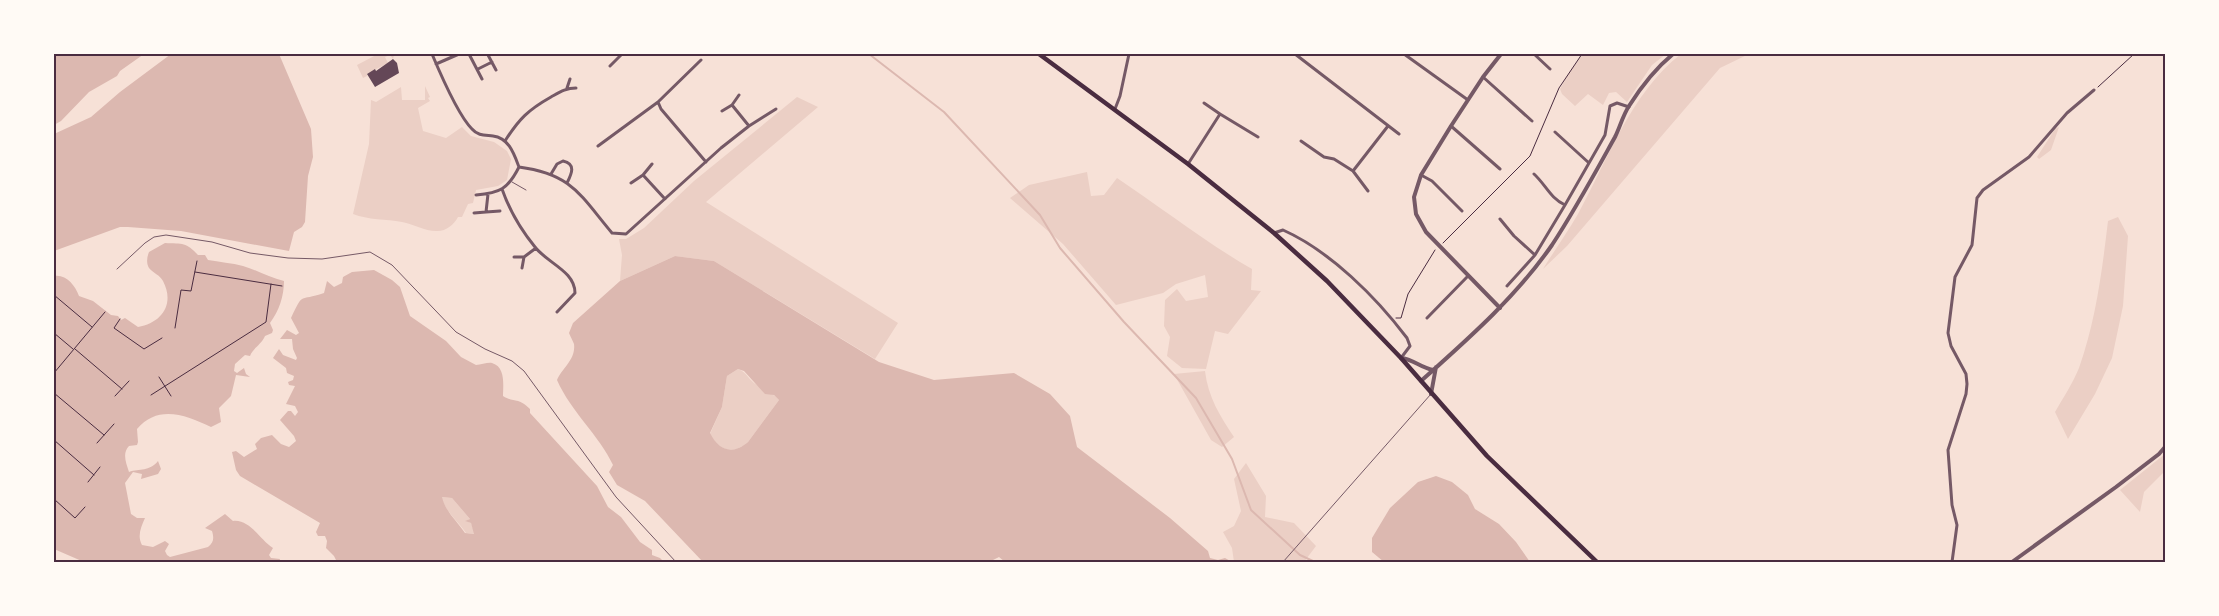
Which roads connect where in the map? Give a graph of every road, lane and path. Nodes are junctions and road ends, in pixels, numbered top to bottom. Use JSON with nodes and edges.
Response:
{"nodes":[{"id":1,"x":432,"y":54,"type":"edge"},
{"id":2,"x":456,"y":54,"type":"edge"},
{"id":3,"x":469,"y":54,"type":"edge"},
{"id":4,"x":622,"y":54,"type":"edge"},
{"id":5,"x":1038,"y":54,"type":"edge"},
{"id":6,"x":1129,"y":54,"type":"edge"},
{"id":7,"x":1295,"y":54,"type":"edge"},
{"id":8,"x":1404,"y":54,"type":"edge"},
{"id":9,"x":1501,"y":54,"type":"edge"},
{"id":10,"x":1534,"y":54,"type":"edge"},
{"id":11,"x":1582,"y":54,"type":"edge"},
{"id":12,"x":1673,"y":54,"type":"edge"},
{"id":13,"x":2134,"y":54,"type":"edge"},
{"id":14,"x":488,"y":55,"type":"dead end"},
{"id":15,"x":702,"y":60,"type":"dead end"},
{"id":16,"x":492,"y":62,"type":"junction"},
{"id":17,"x":436,"y":64,"type":"junction"},
{"id":18,"x":610,"y":66,"type":"dead end"},
{"id":19,"x":478,"y":69,"type":"junction"},
{"id":20,"x":1550,"y":69,"type":"dead end"},
{"id":21,"x":496,"y":70,"type":"dead end"},
{"id":22,"x":1483,"y":77,"type":"junction"},
{"id":23,"x":482,"y":79,"type":"dead end"},
{"id":24,"x":570,"y":79,"type":"dead end"},
{"id":25,"x":566,"y":88,"type":"junction"},
{"id":26,"x":576,"y":88,"type":"dead end"},
{"id":27,"x":2094,"y":90,"type":"joint"},
{"id":28,"x":740,"y":95,"type":"dead end"},
{"id":29,"x":1468,"y":100,"type":"junction"},
{"id":30,"x":658,"y":102,"type":"junction"},
{"id":31,"x":1204,"y":104,"type":"dead end"},
{"id":32,"x":732,"y":105,"type":"junction"},
{"id":33,"x":1628,"y":107,"type":"junction"},
{"id":34,"x":776,"y":109,"type":"dead end"},
{"id":35,"x":1115,"y":109,"type":"junction"},
{"id":36,"x":722,"y":111,"type":"dead end"},
{"id":37,"x":1220,"y":114,"type":"junction"},
{"id":38,"x":1532,"y":121,"type":"dead end"},
{"id":39,"x":749,"y":126,"type":"junction"},
{"id":40,"x":1388,"y":126,"type":"junction"},
{"id":41,"x":1451,"y":126,"type":"junction"},
{"id":42,"x":1555,"y":132,"type":"dead end"},
{"id":43,"x":1398,"y":134,"type":"dead end"},
{"id":44,"x":1258,"y":137,"type":"dead end"},
{"id":45,"x":506,"y":141,"type":"junction"},
{"id":46,"x":1301,"y":142,"type":"dead end"},
{"id":47,"x":598,"y":146,"type":"dead end"},
{"id":48,"x":706,"y":162,"type":"junction"},
{"id":49,"x":1588,"y":163,"type":"junction"},
{"id":50,"x":652,"y":164,"type":"dead end"},
{"id":51,"x":1188,"y":164,"type":"junction"},
{"id":52,"x":519,"y":167,"type":"junction"},
{"id":53,"x":1500,"y":169,"type":"dead end"},
{"id":54,"x":1353,"y":171,"type":"junction"},
{"id":55,"x":552,"y":174,"type":"junction"},
{"id":56,"x":1534,"y":174,"type":"dead end"},
{"id":57,"x":1421,"y":175,"type":"junction"},
{"id":58,"x":643,"y":176,"type":"junction"},
{"id":59,"x":512,"y":182,"type":"junction"},
{"id":60,"x":567,"y":182,"type":"junction"},
{"id":61,"x":631,"y":183,"type":"dead end"},
{"id":62,"x":502,"y":189,"type":"junction"},
{"id":63,"x":526,"y":190,"type":"dead end"},
{"id":64,"x":1368,"y":191,"type":"dead end"},
{"id":65,"x":488,"y":194,"type":"junction"},
{"id":66,"x":476,"y":195,"type":"dead end"},
{"id":67,"x":665,"y":199,"type":"junction"},
{"id":68,"x":1565,"y":205,"type":"junction"},
{"id":69,"x":500,"y":211,"type":"dead end"},
{"id":70,"x":1462,"y":211,"type":"dead end"},
{"id":71,"x":486,"y":212,"type":"junction"},
{"id":72,"x":474,"y":213,"type":"dead end"},
{"id":73,"x":1500,"y":219,"type":"dead end"},
{"id":74,"x":1274,"y":233,"type":"junction"},
{"id":75,"x":1443,"y":243,"type":"dead end"},
{"id":76,"x":536,"y":248,"type":"junction"},
{"id":77,"x":1435,"y":250,"type":"dead end"},
{"id":78,"x":1535,"y":255,"type":"junction"},
{"id":79,"x":514,"y":257,"type":"dead end"},
{"id":80,"x":524,"y":257,"type":"junction"},
{"id":81,"x":197,"y":261,"type":"dead end"},
{"id":82,"x":522,"y":268,"type":"dead end"},
{"id":83,"x":117,"y":269,"type":"dead end"},
{"id":84,"x":195,"y":272,"type":"junction"},
{"id":85,"x":1468,"y":276,"type":"junction"},
{"id":86,"x":271,"y":284,"type":"junction"},
{"id":87,"x":282,"y":286,"type":"dead end"},
{"id":88,"x":1506,"y":286,"type":"dead end"},
{"id":89,"x":54,"y":295,"type":"edge"},
{"id":90,"x":1500,"y":308,"type":"junction"},
{"id":91,"x":106,"y":312,"type":"dead end"},
{"id":92,"x":557,"y":312,"type":"dead end"},
{"id":93,"x":1427,"y":318,"type":"dead end"},
{"id":94,"x":120,"y":319,"type":"dead end"},
{"id":95,"x":1394,"y":320,"type":"junction"},
{"id":96,"x":92,"y":328,"type":"junction"},
{"id":97,"x":175,"y":328,"type":"dead end"},
{"id":98,"x":54,"y":333,"type":"edge"},
{"id":99,"x":162,"y":338,"type":"dead end"},
{"id":100,"x":74,"y":349,"type":"junction"},
{"id":101,"x":1401,"y":358,"type":"junction"},
{"id":102,"x":1434,"y":369,"type":"junction"},
{"id":103,"x":54,"y":372,"type":"edge"},
{"id":104,"x":159,"y":377,"type":"dead end"},
{"id":105,"x":129,"y":381,"type":"dead end"},
{"id":106,"x":1421,"y":381,"type":"junction"},
{"id":107,"x":122,"y":389,"type":"junction"},
{"id":108,"x":54,"y":393,"type":"edge"},
{"id":109,"x":1431,"y":394,"type":"junction"},
{"id":110,"x":151,"y":395,"type":"dead end"},
{"id":111,"x":115,"y":396,"type":"dead end"},
{"id":112,"x":171,"y":396,"type":"dead end"},
{"id":113,"x":114,"y":424,"type":"dead end"},
{"id":114,"x":104,"y":435,"type":"junction"},
{"id":115,"x":54,"y":440,"type":"edge"},
{"id":116,"x":97,"y":443,"type":"dead end"},
{"id":117,"x":2165,"y":447,"type":"edge"},
{"id":118,"x":100,"y":467,"type":"dead end"},
{"id":119,"x":94,"y":475,"type":"junction"},
{"id":120,"x":88,"y":482,"type":"dead end"},
{"id":121,"x":54,"y":500,"type":"edge"},
{"id":122,"x":84,"y":507,"type":"dead end"},
{"id":123,"x":676,"y":562,"type":"edge"},
{"id":124,"x":1283,"y":562,"type":"edge"},
{"id":125,"x":1597,"y":562,"type":"edge"},
{"id":126,"x":1952,"y":562,"type":"edge"},
{"id":127,"x":2012,"y":562,"type":"edge"}],
"edges":[{"from":1,"to":17,"type":"street"},
{"from":2,"to":17,"type":"street"},
{"from":3,"to":19,"type":"street"},
{"from":4,"to":18,"type":"street"},
{"from":5,"to":35,"type":"main road"},
{"from":6,"to":35,"type":"street"},
{"from":7,"to":40,"type":"street"},
{"from":8,"to":29,"type":"street"},
{"from":9,"to":22,"type":"street"},
{"from":10,"to":20,"type":"street"},
{"from":11,"to":75,"type":"path"},
{"from":12,"to":33,"type":"street"},
{"from":13,"to":27,"type":"path"},
{"from":14,"to":16,"type":"street"},
{"from":15,"to":30,"type":"street"},
{"from":16,"to":19,"type":"street"},
{"from":16,"to":21,"type":"street"},
{"from":17,"to":45,"type":"street"},
{"from":19,"to":23,"type":"street"},
{"from":22,"to":29,"type":"street"},
{"from":22,"to":38,"type":"street"},
{"from":24,"to":25,"type":"street"},
{"from":25,"to":26,"type":"street"},
{"from":25,"to":45,"type":"street"},
{"from":27,"to":126,"type":"street"},
{"from":28,"to":32,"type":"street"},
{"from":29,"to":41,"type":"street"},
{"from":30,"to":47,"type":"street"},
{"from":30,"to":48,"type":"street"},
{"from":31,"to":37,"type":"street"},
{"from":32,"to":36,"type":"street"},
{"from":32,"to":39,"type":"street"},
{"from":33,"to":49,"type":"street"},
{"from":33,"to":90,"type":"street"},
{"from":34,"to":39,"type":"street"},
{"from":35,"to":51,"type":"main road"},
{"from":37,"to":44,"type":"street"},
{"from":37,"to":51,"type":"street"},
{"from":39,"to":48,"type":"street"},
{"from":40,"to":43,"type":"street"},
{"from":40,"to":54,"type":"street"},
{"from":41,"to":53,"type":"street"},
{"from":41,"to":57,"type":"street"},
{"from":42,"to":49,"type":"street"},
{"from":45,"to":52,"type":"street"},
{"from":46,"to":54,"type":"street"},
{"from":48,"to":67,"type":"street"},
{"from":49,"to":68,"type":"street"},
{"from":50,"to":58,"type":"street"},
{"from":51,"to":74,"type":"main road"},
{"from":52,"to":55,"type":"street"},
{"from":52,"to":59,"type":"street"},
{"from":54,"to":64,"type":"street"},
{"from":55,"to":60,"type":"street"},
{"from":55,"to":60,"type":"street"},
{"from":56,"to":68,"type":"street"},
{"from":57,"to":70,"type":"street"},
{"from":57,"to":85,"type":"street"},
{"from":58,"to":61,"type":"street"},
{"from":58,"to":67,"type":"street"},
{"from":59,"to":62,"type":"street"},
{"from":59,"to":63,"type":"lane"},
{"from":60,"to":67,"type":"street"},
{"from":62,"to":65,"type":"street"},
{"from":62,"to":76,"type":"street"},
{"from":65,"to":66,"type":"street"},
{"from":65,"to":71,"type":"street"},
{"from":68,"to":78,"type":"street"},
{"from":69,"to":71,"type":"street"},
{"from":71,"to":72,"type":"street"},
{"from":73,"to":78,"type":"street"},
{"from":74,"to":95,"type":"street"},
{"from":74,"to":101,"type":"main road"},
{"from":76,"to":80,"type":"street"},
{"from":76,"to":92,"type":"street"},
{"from":77,"to":95,"type":"path"},
{"from":78,"to":88,"type":"street"},
{"from":79,"to":80,"type":"street"},
{"from":80,"to":82,"type":"street"},
{"from":81,"to":84,"type":"path"},
{"from":83,"to":123,"type":"lane"},
{"from":84,"to":86,"type":"path"},
{"from":84,"to":97,"type":"path"},
{"from":85,"to":90,"type":"street"},
{"from":85,"to":93,"type":"street"},
{"from":86,"to":87,"type":"path"},
{"from":86,"to":110,"type":"path"},
{"from":89,"to":96,"type":"path"},
{"from":90,"to":102,"type":"street"},
{"from":91,"to":96,"type":"path"},
{"from":94,"to":99,"type":"path"},
{"from":95,"to":101,"type":"street"},
{"from":96,"to":100,"type":"path"},
{"from":98,"to":100,"type":"path"},
{"from":100,"to":103,"type":"path"},
{"from":100,"to":107,"type":"path"},
{"from":101,"to":102,"type":"street"},
{"from":101,"to":106,"type":"main road"},
{"from":102,"to":106,"type":"street"},
{"from":102,"to":109,"type":"street"},
{"from":104,"to":112,"type":"path"},
{"from":105,"to":107,"type":"path"},
{"from":106,"to":109,"type":"main road"},
{"from":107,"to":111,"type":"path"},
{"from":108,"to":114,"type":"path"},
{"from":109,"to":124,"type":"lane"},
{"from":109,"to":125,"type":"main road"},
{"from":113,"to":114,"type":"path"},
{"from":114,"to":116,"type":"path"},
{"from":115,"to":119,"type":"path"},
{"from":117,"to":127,"type":"street"},
{"from":118,"to":119,"type":"path"},
{"from":119,"to":120,"type":"path"},
{"from":121,"to":122,"type":"path"}]}
